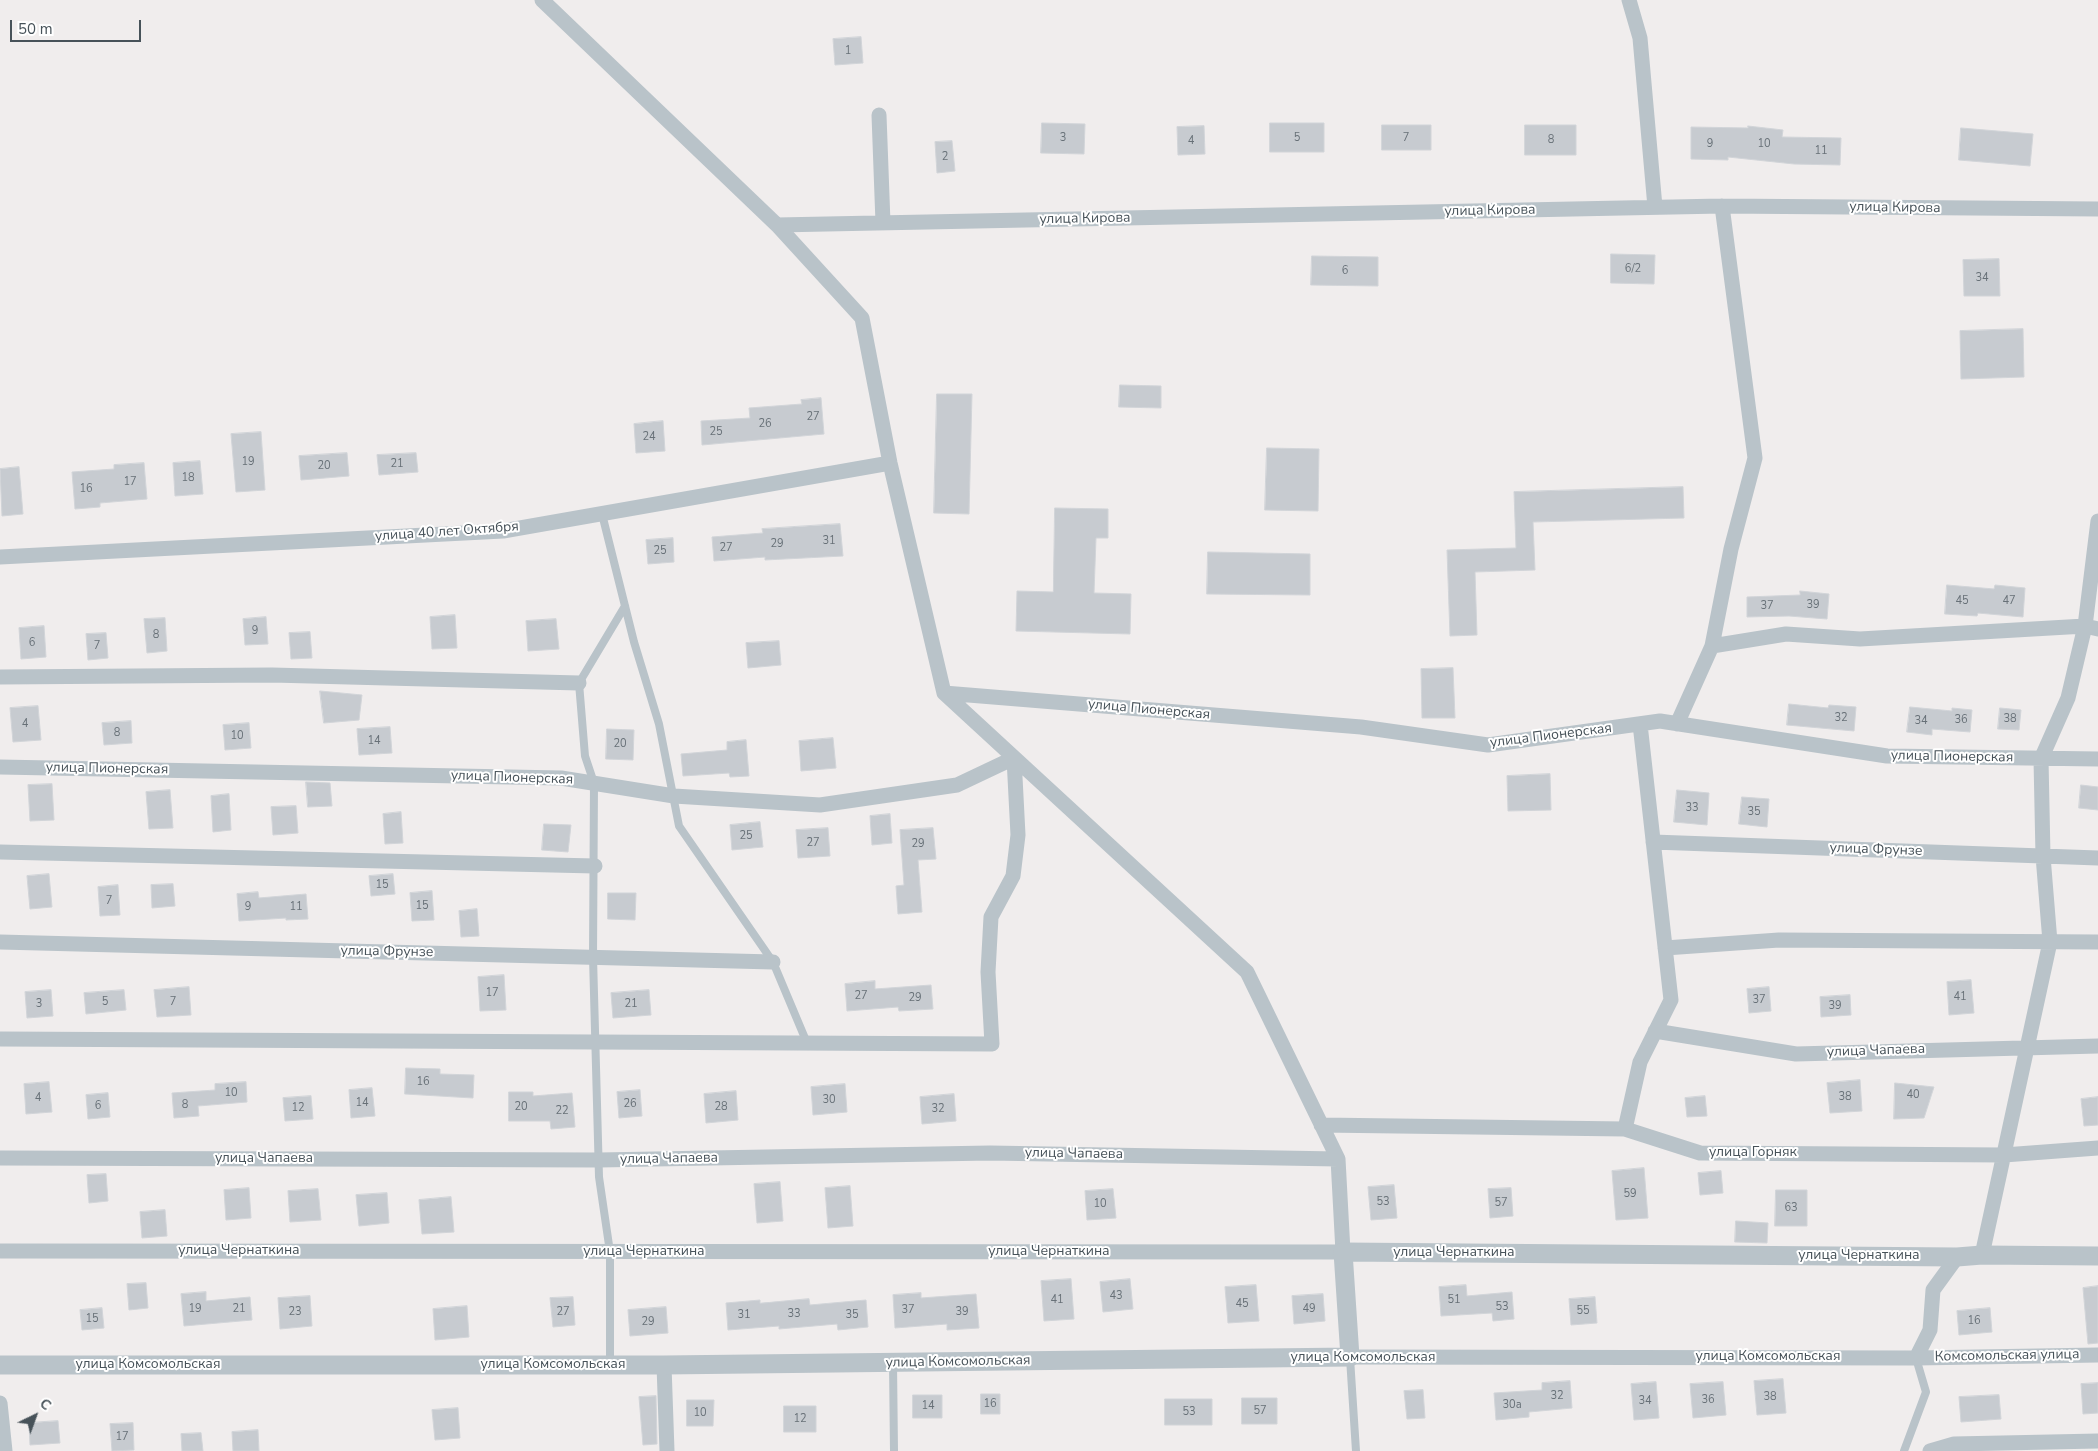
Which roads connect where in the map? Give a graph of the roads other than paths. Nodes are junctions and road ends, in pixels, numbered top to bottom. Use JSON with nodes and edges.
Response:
{"nodes":[{"id":1,"x":542,"y":0,"type":"edge"},
{"id":2,"x":1629,"y":0,"type":"edge"},
{"id":3,"x":879,"y":114,"type":"dead end"},
{"id":4,"x":1722,"y":206,"type":"junction"},
{"id":5,"x":1655,"y":207,"type":"junction"},
{"id":6,"x":2098,"y":210,"type":"edge"},
{"id":7,"x":883,"y":223,"type":"junction"},
{"id":8,"x":777,"y":225,"type":"junction"},
{"id":9,"x":890,"y":463,"type":"junction"},
{"id":10,"x":602,"y":514,"type":"junction"},
{"id":11,"x":2098,"y":521,"type":"edge"},
{"id":12,"x":0,"y":557,"type":"edge"},
{"id":13,"x":625,"y":606,"type":"junction"},
{"id":14,"x":2091,"y":628,"type":"edge"},
{"id":15,"x":1712,"y":646,"type":"junction"},
{"id":16,"x":0,"y":677,"type":"edge"},
{"id":17,"x":579,"y":683,"type":"junction"},
{"id":18,"x":944,"y":693,"type":"junction"},
{"id":19,"x":1640,"y":724,"type":"junction"},
{"id":20,"x":1677,"y":724,"type":"junction"},
{"id":21,"x":1014,"y":758,"type":"junction"},
{"id":22,"x":2041,"y":759,"type":"junction"},
{"id":23,"x":2098,"y":760,"type":"edge"},
{"id":24,"x":0,"y":767,"type":"edge"},
{"id":25,"x":594,"y":783,"type":"junction"},
{"id":26,"x":674,"y":796,"type":"junction"},
{"id":27,"x":1653,"y":842,"type":"junction"},
{"id":28,"x":0,"y":852,"type":"edge"},
{"id":29,"x":2043,"y":856,"type":"junction"},
{"id":30,"x":2098,"y":858,"type":"edge"},
{"id":31,"x":594,"y":866,"type":"junction"},
{"id":32,"x":0,"y":942,"type":"edge"},
{"id":33,"x":2050,"y":942,"type":"junction"},
{"id":34,"x":2098,"y":942,"type":"edge"},
{"id":35,"x":1665,"y":948,"type":"junction"},
{"id":36,"x":593,"y":957,"type":"junction"},
{"id":37,"x":774,"y":962,"type":"junction"},
{"id":38,"x":1655,"y":1031,"type":"junction"},
{"id":39,"x":0,"y":1040,"type":"edge"},
{"id":40,"x":597,"y":1042,"type":"junction"},
{"id":41,"x":807,"y":1043,"type":"junction"},
{"id":42,"x":2098,"y":1046,"type":"edge"},
{"id":43,"x":2027,"y":1047,"type":"junction"},
{"id":44,"x":1321,"y":1125,"type":"junction"},
{"id":45,"x":1625,"y":1129,"type":"junction"},
{"id":46,"x":2098,"y":1148,"type":"edge"},
{"id":47,"x":2004,"y":1155,"type":"junction"},
{"id":48,"x":0,"y":1158,"type":"edge"},
{"id":49,"x":1338,"y":1159,"type":"junction"},
{"id":50,"x":599,"y":1160,"type":"junction"},
{"id":51,"x":0,"y":1250,"type":"edge"},
{"id":52,"x":610,"y":1252,"type":"junction"},
{"id":53,"x":1343,"y":1252,"type":"junction"},
{"id":54,"x":1982,"y":1255,"type":"junction"},
{"id":55,"x":2098,"y":1256,"type":"edge"},
{"id":56,"x":1957,"y":1257,"type":"junction"},
{"id":57,"x":2098,"y":1355,"type":"edge"},
{"id":58,"x":1350,"y":1357,"type":"junction"},
{"id":59,"x":1916,"y":1358,"type":"junction"},
{"id":60,"x":893,"y":1362,"type":"junction"},
{"id":61,"x":0,"y":1365,"type":"edge"},
{"id":62,"x":610,"y":1365,"type":"junction"},
{"id":63,"x":664,"y":1365,"type":"junction"},
{"id":64,"x":0,"y":1403,"type":"edge"},
{"id":65,"x":2098,"y":1441,"type":"edge"},
{"id":66,"x":5,"y":1451,"type":"edge"},
{"id":67,"x":667,"y":1451,"type":"edge"},
{"id":68,"x":894,"y":1451,"type":"edge"},
{"id":69,"x":1356,"y":1451,"type":"edge"},
{"id":70,"x":1904,"y":1451,"type":"edge"},
{"id":71,"x":1930,"y":1451,"type":"edge"}],
"edges":[{"from":1,"to":8,"type":"street"},
{"from":2,"to":5,"type":"street"},
{"from":3,"to":7,"type":"street"},
{"from":4,"to":5,"type":"street","name":"улица Кирова"},
{"from":4,"to":6,"type":"street","name":"улица Кирова"},
{"from":4,"to":15,"type":"street"},
{"from":5,"to":7,"type":"street","name":"улица Кирова"},
{"from":7,"to":8,"type":"street","name":"улица Кирова"},
{"from":8,"to":9,"type":"street"},
{"from":9,"to":10,"type":"street","name":"улица 40 лет Октября"},
{"from":9,"to":18,"type":"street"},
{"from":10,"to":12,"type":"street","name":"улица 40 лет Октября"},
{"from":10,"to":13,"type":"lane"},
{"from":11,"to":14,"type":"street"},
{"from":13,"to":17,"type":"lane"},
{"from":13,"to":26,"type":"lane"},
{"from":14,"to":15,"type":"street"},
{"from":14,"to":22,"type":"street"},
{"from":15,"to":20,"type":"street"},
{"from":16,"to":17,"type":"street"},
{"from":17,"to":25,"type":"lane"},
{"from":18,"to":19,"type":"street","name":"улица Пионерская"},
{"from":18,"to":21,"type":"street"},
{"from":19,"to":20,"type":"street","name":"улица Пионерская"},
{"from":19,"to":27,"type":"street"},
{"from":20,"to":22,"type":"street","name":"улица Пионерская"},
{"from":21,"to":26,"type":"street","name":"улица Пионерская"},
{"from":21,"to":41,"type":"street"},
{"from":21,"to":44,"type":"street"},
{"from":22,"to":23,"type":"street","name":"улица Пионерская"},
{"from":22,"to":29,"type":"street"},
{"from":24,"to":25,"type":"street","name":"улица Пионерская"},
{"from":25,"to":26,"type":"street","name":"улица Пионерская"},
{"from":25,"to":31,"type":"lane"},
{"from":26,"to":37,"type":"lane"},
{"from":27,"to":29,"type":"street","name":"улица Фрунзе"},
{"from":27,"to":35,"type":"street"},
{"from":28,"to":31,"type":"street"},
{"from":29,"to":30,"type":"street","name":"улица Фрунзе"},
{"from":29,"to":33,"type":"street"},
{"from":31,"to":36,"type":"lane"},
{"from":32,"to":36,"type":"street","name":"улица Фрунзе"},
{"from":33,"to":34,"type":"street"},
{"from":33,"to":35,"type":"street"},
{"from":33,"to":43,"type":"street"},
{"from":35,"to":38,"type":"street"},
{"from":36,"to":37,"type":"street","name":"улица Фрунзе"},
{"from":36,"to":40,"type":"lane"},
{"from":37,"to":41,"type":"lane"},
{"from":38,"to":43,"type":"street","name":"улица Чапаева"},
{"from":38,"to":45,"type":"street"},
{"from":39,"to":40,"type":"street"},
{"from":40,"to":41,"type":"street"},
{"from":40,"to":50,"type":"lane"},
{"from":42,"to":43,"type":"street","name":"улица Чапаева"},
{"from":43,"to":47,"type":"street"},
{"from":44,"to":45,"type":"street","name":"улица Горняк"},
{"from":44,"to":49,"type":"street"},
{"from":45,"to":47,"type":"street","name":"улица Горняк"},
{"from":46,"to":47,"type":"street","name":"улица Горняк"},
{"from":47,"to":54,"type":"street"},
{"from":48,"to":50,"type":"street","name":"улица Чапаева"},
{"from":49,"to":50,"type":"street","name":"улица Чапаева"},
{"from":49,"to":53,"type":"street"},
{"from":50,"to":52,"type":"lane"},
{"from":51,"to":52,"type":"street","name":"улица Чернаткина"},
{"from":52,"to":53,"type":"street","name":"улица Чернаткина"},
{"from":52,"to":62,"type":"lane"},
{"from":53,"to":56,"type":"street","name":"улица Чернаткина"},
{"from":53,"to":58,"type":"street"},
{"from":54,"to":55,"type":"street","name":"улица Чернаткина"},
{"from":54,"to":56,"type":"street","name":"улица Чернаткина"},
{"from":56,"to":59,"type":"street"},
{"from":57,"to":59,"type":"street","name":"Комсомольская улица"},
{"from":58,"to":59,"type":"street","name":"улица Комсомольская"},
{"from":58,"to":60,"type":"street","name":"улица Комсомольская"},
{"from":58,"to":69,"type":"lane"},
{"from":59,"to":70,"type":"lane"},
{"from":60,"to":63,"type":"street","name":"улица Комсомольская"},
{"from":60,"to":68,"type":"lane"},
{"from":61,"to":62,"type":"street","name":"улица Комсомольская"},
{"from":62,"to":63,"type":"street","name":"улица Комсомольская"},
{"from":63,"to":67,"type":"street"},
{"from":64,"to":66,"type":"street"},
{"from":65,"to":71,"type":"street"}]}
